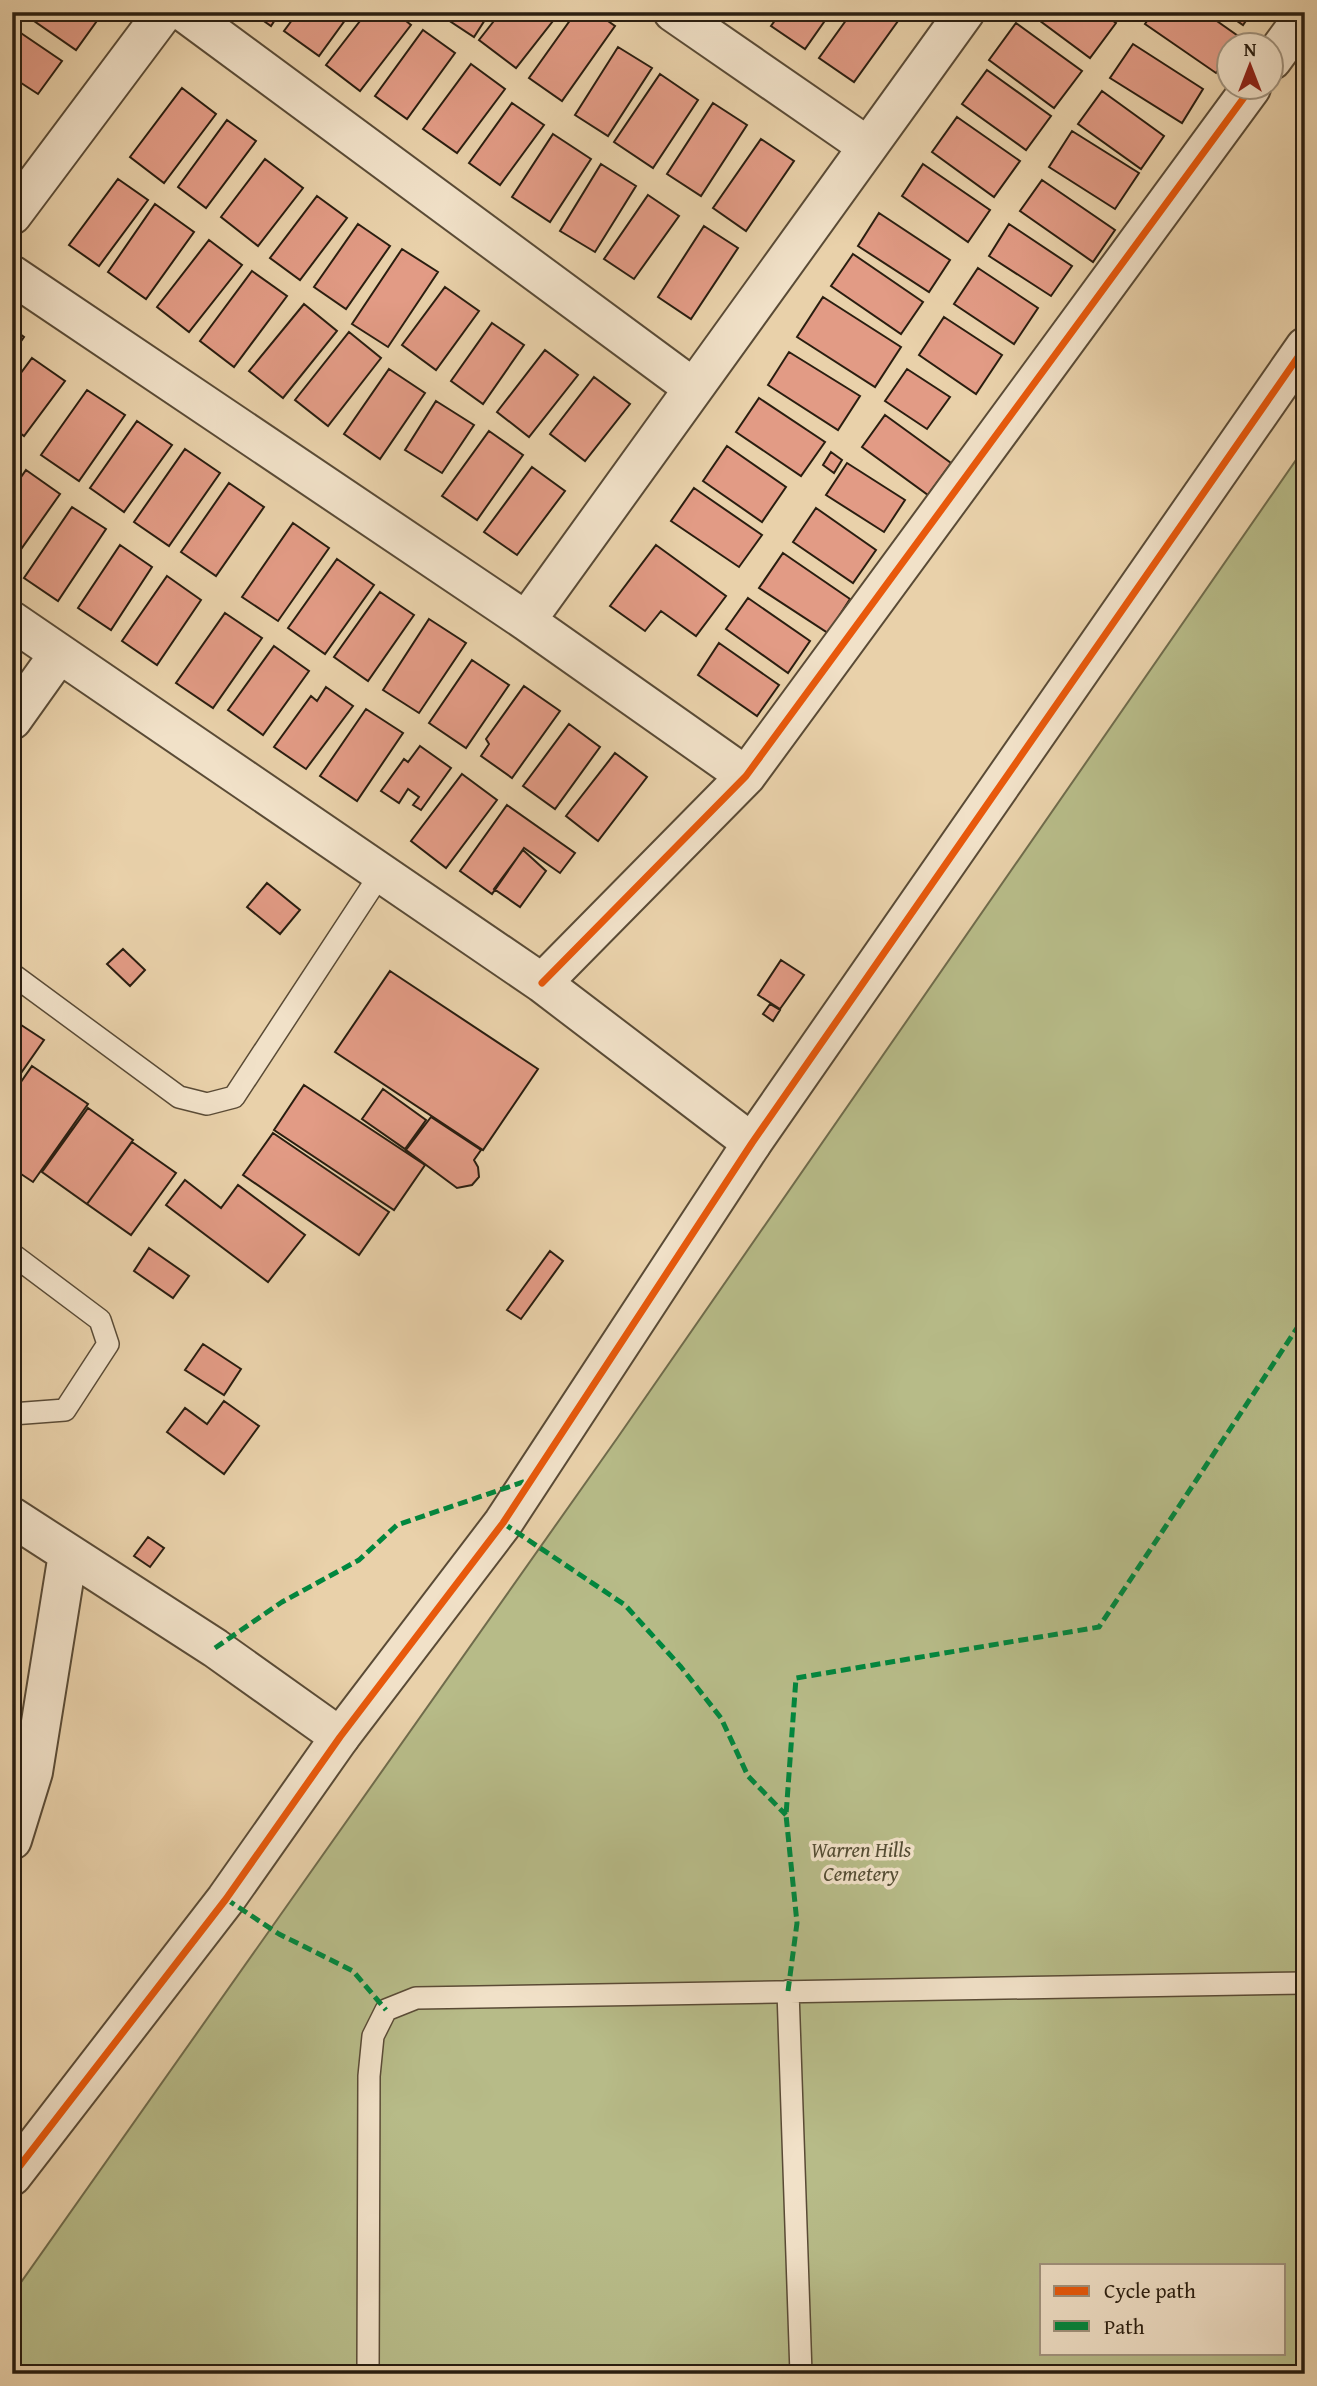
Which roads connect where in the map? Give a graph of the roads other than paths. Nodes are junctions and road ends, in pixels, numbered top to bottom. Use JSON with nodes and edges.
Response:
{"nodes":[{"id":1,"x":164,"y":12,"type":"edge"},
{"id":2,"x":184,"y":12,"type":"edge"},
{"id":3,"x":673,"y":12,"type":"edge"},
{"id":4,"x":965,"y":12,"type":"edge"},
{"id":5,"x":1305,"y":15,"type":"edge"},
{"id":6,"x":1286,"y":41,"type":"edge"},
{"id":7,"x":1241,"y":102,"type":"edge"},
{"id":8,"x":867,"y":146,"type":"junction"},
{"id":9,"x":12,"y":215,"type":"edge"},
{"id":10,"x":12,"y":275,"type":"edge"},
{"id":11,"x":1305,"y":347,"type":"edge"},
{"id":12,"x":692,"y":387,"type":"junction"},
{"id":13,"x":12,"y":621,"type":"edge"},
{"id":14,"x":526,"y":621,"type":"junction"},
{"id":15,"x":58,"y":654,"type":"junction"},
{"id":16,"x":12,"y":720,"type":"edge"},
{"id":17,"x":746,"y":776,"type":"junction"},
{"id":18,"x":381,"y":873,"type":"junction"},
{"id":19,"x":12,"y":974,"type":"edge"},
{"id":20,"x":542,"y":983,"type":"junction"},
{"id":21,"x":752,"y":1143,"type":"junction"},
{"id":22,"x":12,"y":1254,"type":"edge"},
{"id":23,"x":12,"y":1414,"type":"edge"},
{"id":24,"x":12,"y":1517,"type":"edge"},
{"id":25,"x":68,"y":1554,"type":"junction"},
{"id":26,"x":340,"y":1737,"type":"junction"},
{"id":27,"x":12,"y":1840,"type":"edge"},
{"id":28,"x":1305,"y":1983,"type":"edge"},
{"id":29,"x":788,"y":1991,"type":"junction"},
{"id":30,"x":12,"y":2176,"type":"edge"},
{"id":31,"x":368,"y":2374,"type":"edge"},
{"id":32,"x":801,"y":2374,"type":"edge"}],
"edges":[{"from":1,"to":9,"type":"street"},
{"from":2,"to":12,"type":"street"},
{"from":3,"to":8,"type":"street"},
{"from":4,"to":8,"type":"street"},
{"from":5,"to":6,"type":"street"},
{"from":7,"to":17,"type":"street"},
{"from":8,"to":12,"type":"street"},
{"from":10,"to":14,"type":"street"},
{"from":11,"to":21,"type":"street"},
{"from":12,"to":14,"type":"street"},
{"from":13,"to":15,"type":"street"},
{"from":14,"to":17,"type":"street"},
{"from":15,"to":16,"type":"street"},
{"from":15,"to":18,"type":"street"},
{"from":17,"to":20,"type":"street"},
{"from":18,"to":19,"type":"lane"},
{"from":18,"to":20,"type":"street"},
{"from":20,"to":21,"type":"street"},
{"from":21,"to":26,"type":"street"},
{"from":22,"to":23,"type":"lane"},
{"from":24,"to":25,"type":"street"},
{"from":25,"to":26,"type":"street"},
{"from":25,"to":27,"type":"street"},
{"from":26,"to":30,"type":"street"},
{"from":28,"to":29,"type":"lane"},
{"from":29,"to":31,"type":"lane"},
{"from":29,"to":32,"type":"lane"}]}
